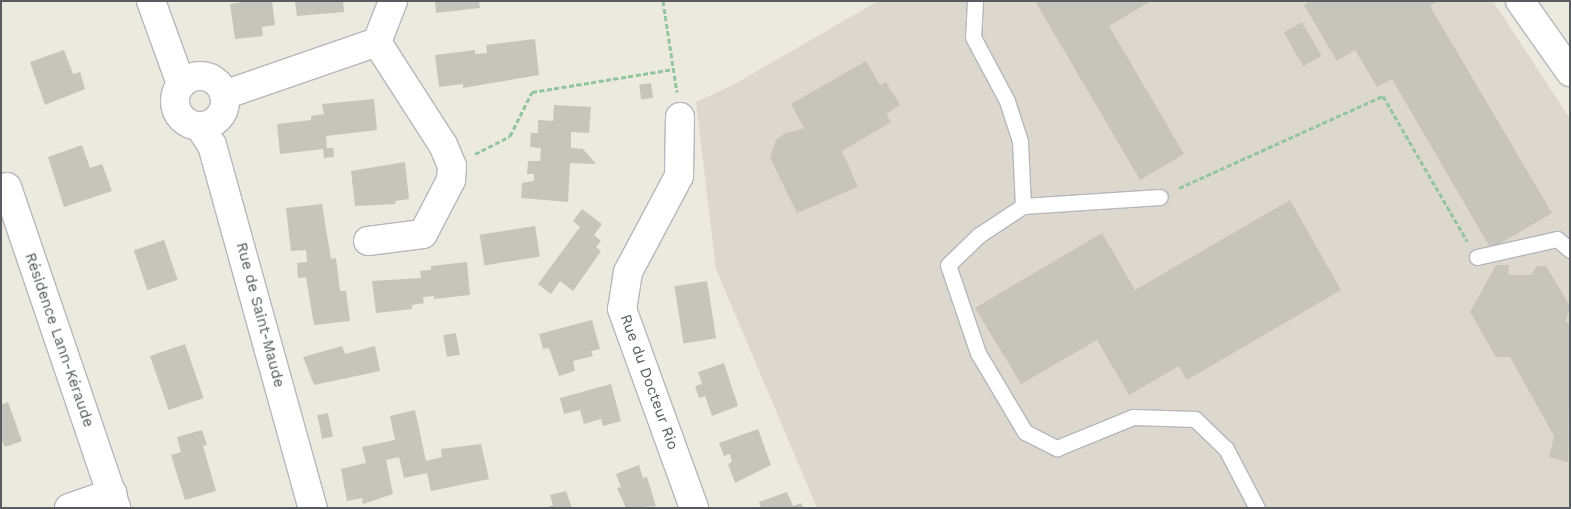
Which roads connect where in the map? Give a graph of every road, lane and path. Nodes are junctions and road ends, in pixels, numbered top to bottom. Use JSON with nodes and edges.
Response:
{"nodes":[{"id":1,"x":151,"y":1,"type":"edge"},
{"id":2,"x":392,"y":1,"type":"edge"},
{"id":3,"x":663,"y":1,"type":"edge"},
{"id":4,"x":975,"y":1,"type":"edge"},
{"id":5,"x":1520,"y":1,"type":"edge"},
{"id":6,"x":377,"y":42,"type":"junction"},
{"id":7,"x":674,"y":69,"type":"junction"},
{"id":8,"x":1570,"y":72,"type":"edge"},
{"id":9,"x":181,"y":84,"type":"junction"},
{"id":10,"x":224,"y":95,"type":"junction"},
{"id":11,"x":680,"y":116,"type":"joint"},
{"id":12,"x":199,"y":126,"type":"junction"},
{"id":13,"x":452,"y":166,"type":"junction"},
{"id":14,"x":7,"y":187,"type":"dead end"},
{"id":15,"x":1160,"y":197,"type":"joint"},
{"id":16,"x":1023,"y":206,"type":"junction"},
{"id":17,"x":368,"y":241,"type":"dead end"},
{"id":18,"x":1570,"y":250,"type":"edge"},
{"id":19,"x":1477,"y":258,"type":"joint"},
{"id":20,"x":114,"y":500,"type":"edge"},
{"id":21,"x":69,"y":508,"type":"edge"},
{"id":22,"x":313,"y":508,"type":"edge"},
{"id":23,"x":694,"y":508,"type":"edge"},
{"id":24,"x":1257,"y":508,"type":"edge"}],
"edges":[{"from":1,"to":9,"type":"street"},
{"from":2,"to":6,"type":"street"},
{"from":3,"to":7,"type":"path"},
{"from":4,"to":16,"type":"lane"},
{"from":5,"to":8,"type":"street"},
{"from":6,"to":10,"type":"street"},
{"from":6,"to":13,"type":"street"},
{"from":7,"to":11,"type":"path"},
{"from":7,"to":13,"type":"path"},
{"from":9,"to":10,"type":"street"},
{"from":9,"to":12,"type":"street"},
{"from":10,"to":12,"type":"street"},
{"from":11,"to":23,"type":"street","name":"Rue du Docteur Rio"},
{"from":12,"to":22,"type":"street","name":"Rue de Saint-Maude"},
{"from":13,"to":17,"type":"street"},
{"from":14,"to":20,"type":"street","name":"Résidence Lann-Kéraude"},
{"from":15,"to":16,"type":"lane"},
{"from":15,"to":19,"type":"path"},
{"from":16,"to":24,"type":"lane"},
{"from":18,"to":19,"type":"lane"},
{"from":20,"to":21,"type":"street","name":"Résidence Lann-Kéraude"}]}
